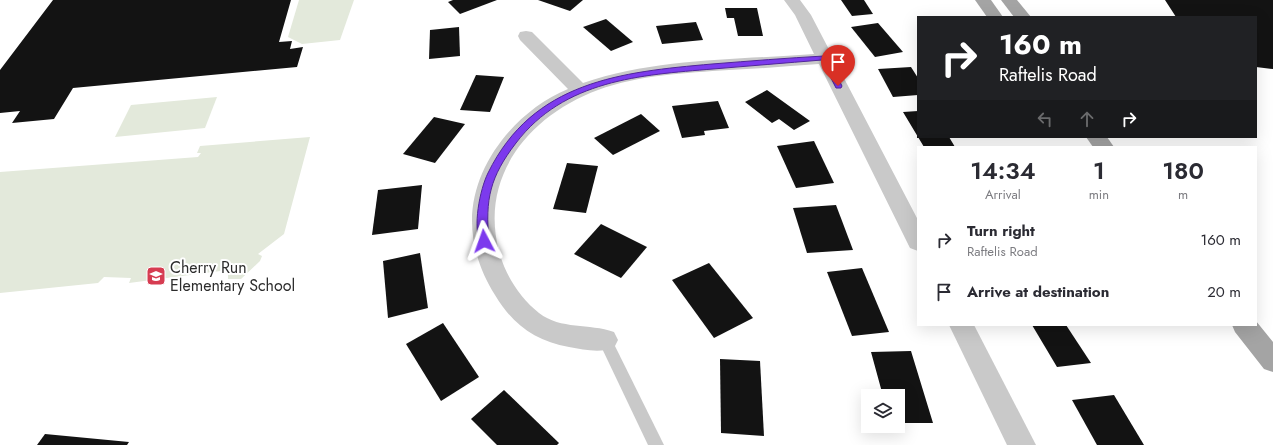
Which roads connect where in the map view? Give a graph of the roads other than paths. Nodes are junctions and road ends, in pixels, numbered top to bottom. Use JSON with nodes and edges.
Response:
{"nodes":[{"id":1,"x":792,"y":0,"type":"edge"},
{"id":2,"x":983,"y":0,"type":"edge"},
{"id":3,"x":1009,"y":0,"type":"edge"},
{"id":4,"x":994,"y":16,"type":"edge"},
{"id":5,"x":1022,"y":16,"type":"edge"},
{"id":6,"x":526,"y":36,"type":"dead end"},
{"id":7,"x":824,"y":58,"type":"junction"},
{"id":8,"x":580,"y":90,"type":"junction"},
{"id":9,"x":1098,"y":138,"type":"edge"},
{"id":10,"x":1104,"y":146,"type":"edge"},
{"id":11,"x":917,"y":240,"type":"edge"},
{"id":12,"x":962,"y":326,"type":"edge"},
{"id":13,"x":1245,"y":326,"type":"edge"},
{"id":14,"x":604,"y":340,"type":"joint"},
{"id":15,"x":1273,"y":361,"type":"edge"},
{"id":16,"x":656,"y":445,"type":"edge"},
{"id":17,"x":1022,"y":445,"type":"edge"}],
"edges":[{"from":1,"to":7,"type":"street"},
{"from":2,"to":4,"type":"main road"},
{"from":3,"to":5,"type":"main road"},
{"from":6,"to":8,"type":"street"},
{"from":7,"to":8,"type":"street"},
{"from":7,"to":11,"type":"street"},
{"from":8,"to":14,"type":"street"},
{"from":9,"to":10,"type":"main road"},
{"from":12,"to":17,"type":"street"},
{"from":13,"to":15,"type":"main road"},
{"from":14,"to":16,"type":"lane"}]}
